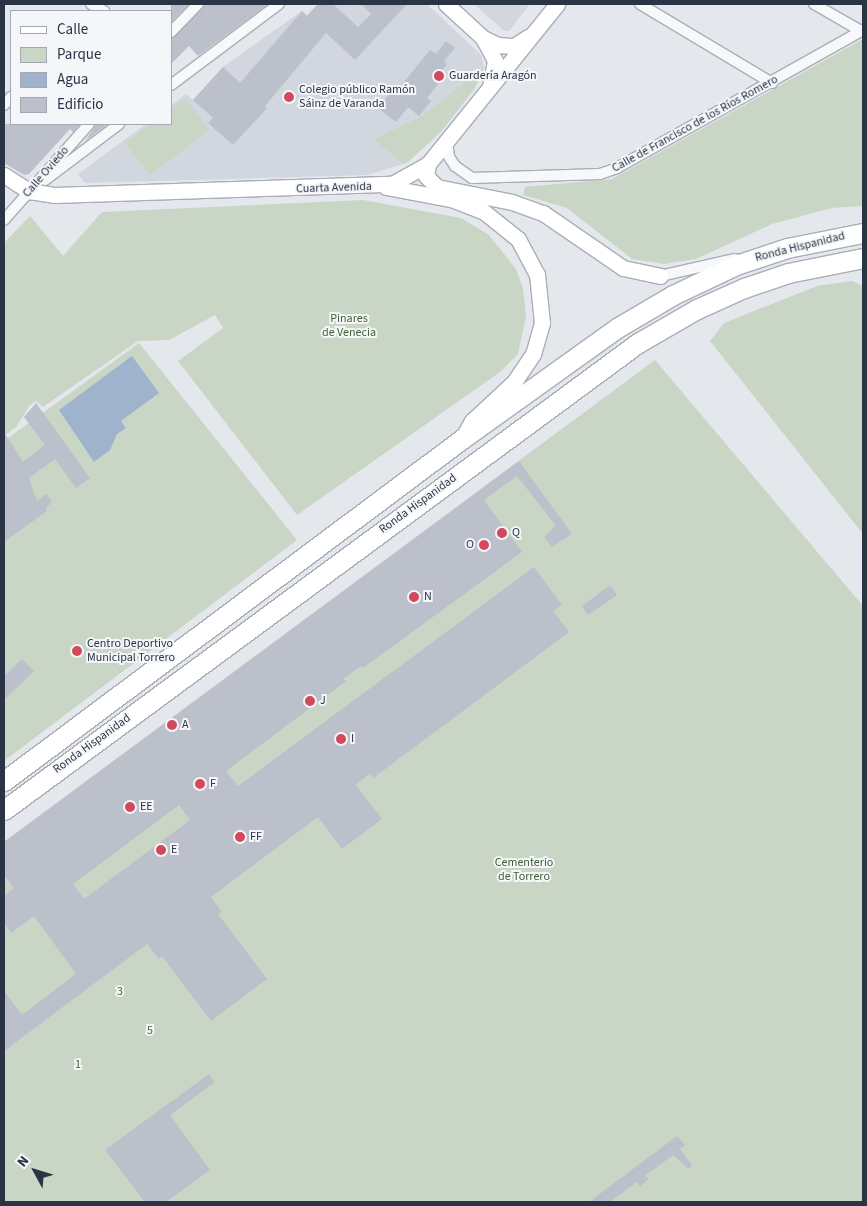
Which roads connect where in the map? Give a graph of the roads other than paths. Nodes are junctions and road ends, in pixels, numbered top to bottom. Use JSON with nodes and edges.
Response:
{"nodes":[{"id":1,"x":198,"y":4,"type":"edge"},
{"id":2,"x":279,"y":4,"type":"edge"},
{"id":3,"x":446,"y":4,"type":"edge"},
{"id":4,"x":557,"y":4,"type":"edge"},
{"id":5,"x":640,"y":4,"type":"edge"},
{"id":6,"x":814,"y":4,"type":"edge"},
{"id":7,"x":538,"y":28,"type":"junction"},
{"id":8,"x":862,"y":30,"type":"edge"},
{"id":9,"x":172,"y":31,"type":"edge"},
{"id":10,"x":483,"y":38,"type":"junction"},
{"id":11,"x":772,"y":83,"type":"junction"},
{"id":12,"x":172,"y":84,"type":"edge"},
{"id":13,"x":486,"y":95,"type":"junction"},
{"id":14,"x":87,"y":125,"type":"edge"},
{"id":15,"x":118,"y":125,"type":"edge"},
{"id":16,"x":447,"y":142,"type":"junction"},
{"id":17,"x":428,"y":164,"type":"junction"},
{"id":18,"x":4,"y":175,"type":"edge"},
{"id":19,"x":46,"y":180,"type":"dead end"},
{"id":20,"x":382,"y":186,"type":"junction"},
{"id":21,"x":30,"y":191,"type":"junction"},
{"id":22,"x":4,"y":220,"type":"edge"},
{"id":23,"x":863,"y":233,"type":"edge"},
{"id":24,"x":753,"y":258,"type":"junction"},
{"id":25,"x":863,"y":258,"type":"edge"},
{"id":26,"x":660,"y":276,"type":"joint"},
{"id":27,"x":462,"y":439,"type":"junction"},
{"id":28,"x":4,"y":781,"type":"edge"},
{"id":29,"x":4,"y":810,"type":"edge"}],
"edges":[{"from":1,"to":9,"type":"street"},
{"from":2,"to":12,"type":"street"},
{"from":3,"to":10,"type":"street"},
{"from":4,"to":7,"type":"street","name":"Cuarta Avenida"},
{"from":5,"to":11,"type":"street"},
{"from":6,"to":8,"type":"street"},
{"from":7,"to":10,"type":"street"},
{"from":7,"to":13,"type":"street","name":"Cuarta Avenida"},
{"from":8,"to":11,"type":"street","name":"Calle de Francisco de los Ríos Romero"},
{"from":10,"to":13,"type":"street"},
{"from":11,"to":16,"type":"street","name":"Calle de Francisco de los Ríos Romero"},
{"from":13,"to":16,"type":"street","name":"Cuarta Avenida"},
{"from":14,"to":21,"type":"street","name":"Calle Oviedo"},
{"from":15,"to":19,"type":"street"},
{"from":16,"to":17,"type":"street","name":"Cuarta Avenida"},
{"from":17,"to":20,"type":"street","name":"Cuarta Avenida"},
{"from":17,"to":26,"type":"street"},
{"from":18,"to":21,"type":"street"},
{"from":20,"to":21,"type":"street","name":"Cuarta Avenida"},
{"from":20,"to":27,"type":"street"},
{"from":21,"to":22,"type":"street","name":"Calle Oviedo"},
{"from":23,"to":24,"type":"highway","name":"Ronda Hispanidad"},
{"from":24,"to":26,"type":"street"},
{"from":24,"to":27,"type":"highway","name":"Ronda Hispanidad"},
{"from":25,"to":29,"type":"highway","name":"Ronda Hispanidad"},
{"from":27,"to":28,"type":"highway","name":"Ronda Hispanidad"}]}
